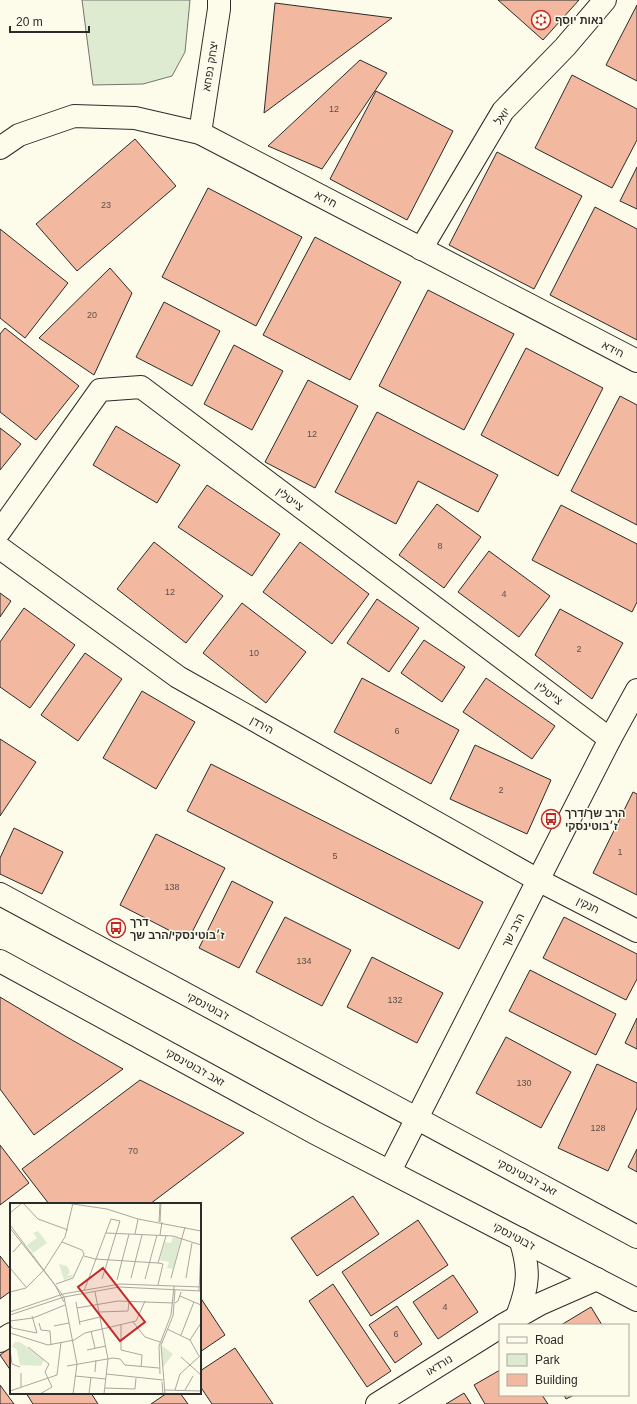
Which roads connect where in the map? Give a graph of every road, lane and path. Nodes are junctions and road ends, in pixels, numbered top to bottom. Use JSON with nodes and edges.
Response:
{"nodes":[{"id":1,"x":219,"y":0,"type":"edge"},
{"id":2,"x":605,"y":0,"type":"edge"},
{"id":3,"x":200,"y":132,"type":"junction"},
{"id":4,"x":0,"y":148,"type":"edge"},
{"id":5,"x":421,"y":249,"type":"junction"},
{"id":6,"x":637,"y":361,"type":"edge"},
{"id":7,"x":0,"y":531,"type":"edge"},
{"id":8,"x":0,"y":548,"type":"edge"},
{"id":9,"x":637,"y":690,"type":"edge"},
{"id":10,"x":610,"y":739,"type":"junction"},
{"id":11,"x":538,"y":880,"type":"junction"},
{"id":12,"x":0,"y":894,"type":"edge"},
{"id":13,"x":637,"y":931,"type":"edge"},
{"id":14,"x":0,"y":961,"type":"edge"},
{"id":15,"x":417,"y":1117,"type":"junction"},
{"id":16,"x":390,"y":1172,"type":"junction"},
{"id":17,"x":637,"y":1237,"type":"edge"},
{"id":18,"x":520,"y":1239,"type":"junction"},
{"id":19,"x":597,"y":1279,"type":"junction"},
{"id":20,"x":637,"y":1300,"type":"edge"},
{"id":21,"x":507,"y":1323,"type":"edge"},
{"id":22,"x":499,"y":1328,"type":"edge"},
{"id":23,"x":10,"y":1335,"type":"edge"},
{"id":24,"x":0,"y":1341,"type":"edge"},
{"id":25,"x":377,"y":1404,"type":"edge"}],
"edges":[{"from":1,"to":3,"type":"street","name":"יצחק נפחא"},
{"from":2,"to":5,"type":"street","name":"יואל"},
{"from":3,"to":4,"type":"street","name":"חידא"},
{"from":3,"to":5,"type":"street","name":"חידא"},
{"from":5,"to":6,"type":"street","name":"חידא"},
{"from":7,"to":10,"type":"street","name":"צייטלין"},
{"from":8,"to":11,"type":"street","name":"הירדן"},
{"from":9,"to":10,"type":"street","name":"הרב שך"},
{"from":10,"to":11,"type":"street","name":"הרב שך"},
{"from":11,"to":13,"type":"street","name":"חנקין"},
{"from":11,"to":15,"type":"street","name":"הרב שך"},
{"from":12,"to":15,"type":"street","name":"ז'בוטינסקי"},
{"from":14,"to":16,"type":"street","name":"זאב ז'בוטינסקי"},
{"from":15,"to":16,"type":"street","name":"הרב שך"},
{"from":15,"to":17,"type":"street","name":"זאב ז'בוטינסקי"},
{"from":16,"to":18,"type":"street","name":"ז'בוטינסקי"},
{"from":18,"to":19,"type":"street","name":"ז'בוטינסקי"},
{"from":18,"to":21,"type":"street"},
{"from":19,"to":20,"type":"street","name":"ז'בוטינסקי"},
{"from":19,"to":21,"type":"street","name":"נורדאו"},
{"from":22,"to":25,"type":"street","name":"נורדאו"},
{"from":23,"to":24,"type":"street"}]}
